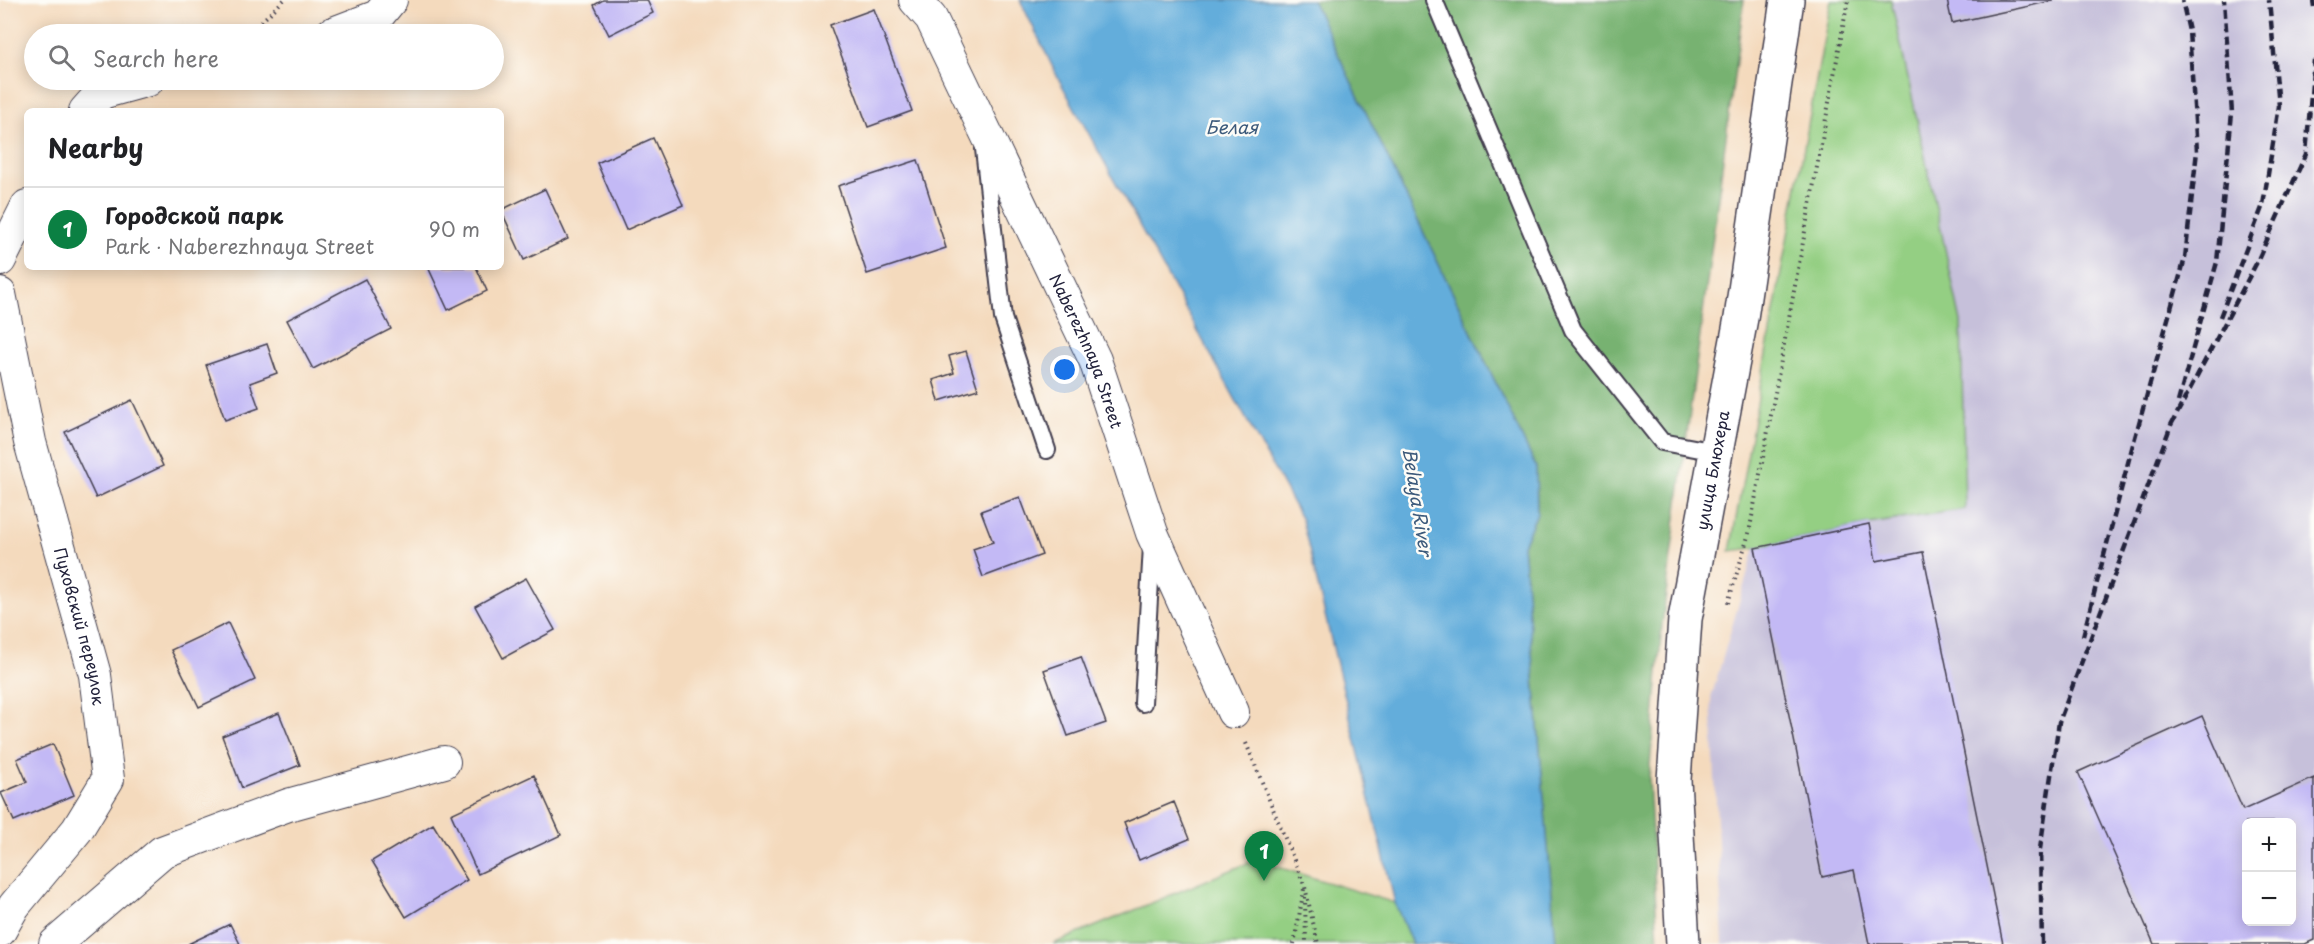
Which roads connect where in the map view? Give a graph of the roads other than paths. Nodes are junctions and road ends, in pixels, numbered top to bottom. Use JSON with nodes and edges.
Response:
{"nodes":[{"id":1,"x":391,"y":0,"type":"edge"},
{"id":2,"x":915,"y":0,"type":"edge"},
{"id":3,"x":1434,"y":0,"type":"edge"},
{"id":4,"x":1787,"y":0,"type":"edge"},
{"id":5,"x":357,"y":24,"type":"edge"},
{"id":6,"x":112,"y":90,"type":"edge"},
{"id":7,"x":88,"y":108,"type":"edge"},
{"id":8,"x":981,"y":121,"type":"junction"},
{"id":9,"x":24,"y":212,"type":"edge"},
{"id":10,"x":0,"y":260,"type":"edge"},
{"id":11,"x":0,"y":294,"type":"edge"},
{"id":12,"x":1047,"y":450,"type":"dead end"},
{"id":13,"x":1716,"y":452,"type":"junction"},
{"id":14,"x":1152,"y":533,"type":"junction"},
{"id":15,"x":1143,"y":703,"type":"dead end"},
{"id":16,"x":1233,"y":712,"type":"road end"},
{"id":17,"x":444,"y":762,"type":"dead end"},
{"id":18,"x":0,"y":931,"type":"edge"},
{"id":19,"x":55,"y":944,"type":"edge"},
{"id":20,"x":1683,"y":944,"type":"edge"}],
"edges":[{"from":1,"to":5,"type":"street"},
{"from":2,"to":8,"type":"street","name":"Naberezhnaya Street"},
{"from":3,"to":13,"type":"lane"},
{"from":4,"to":13,"type":"main road","name":"улица Блюхера"},
{"from":6,"to":7,"type":"street"},
{"from":8,"to":12,"type":"lane"},
{"from":8,"to":14,"type":"street","name":"Naberezhnaya Street"},
{"from":9,"to":10,"type":"street"},
{"from":11,"to":18,"type":"street","name":"Пуховский переулок"},
{"from":13,"to":20,"type":"main road","name":"улица Блюхера"},
{"from":14,"to":15,"type":"lane"},
{"from":14,"to":16,"type":"street","name":"Naberezhnaya Street"},
{"from":17,"to":19,"type":"street"}]}
